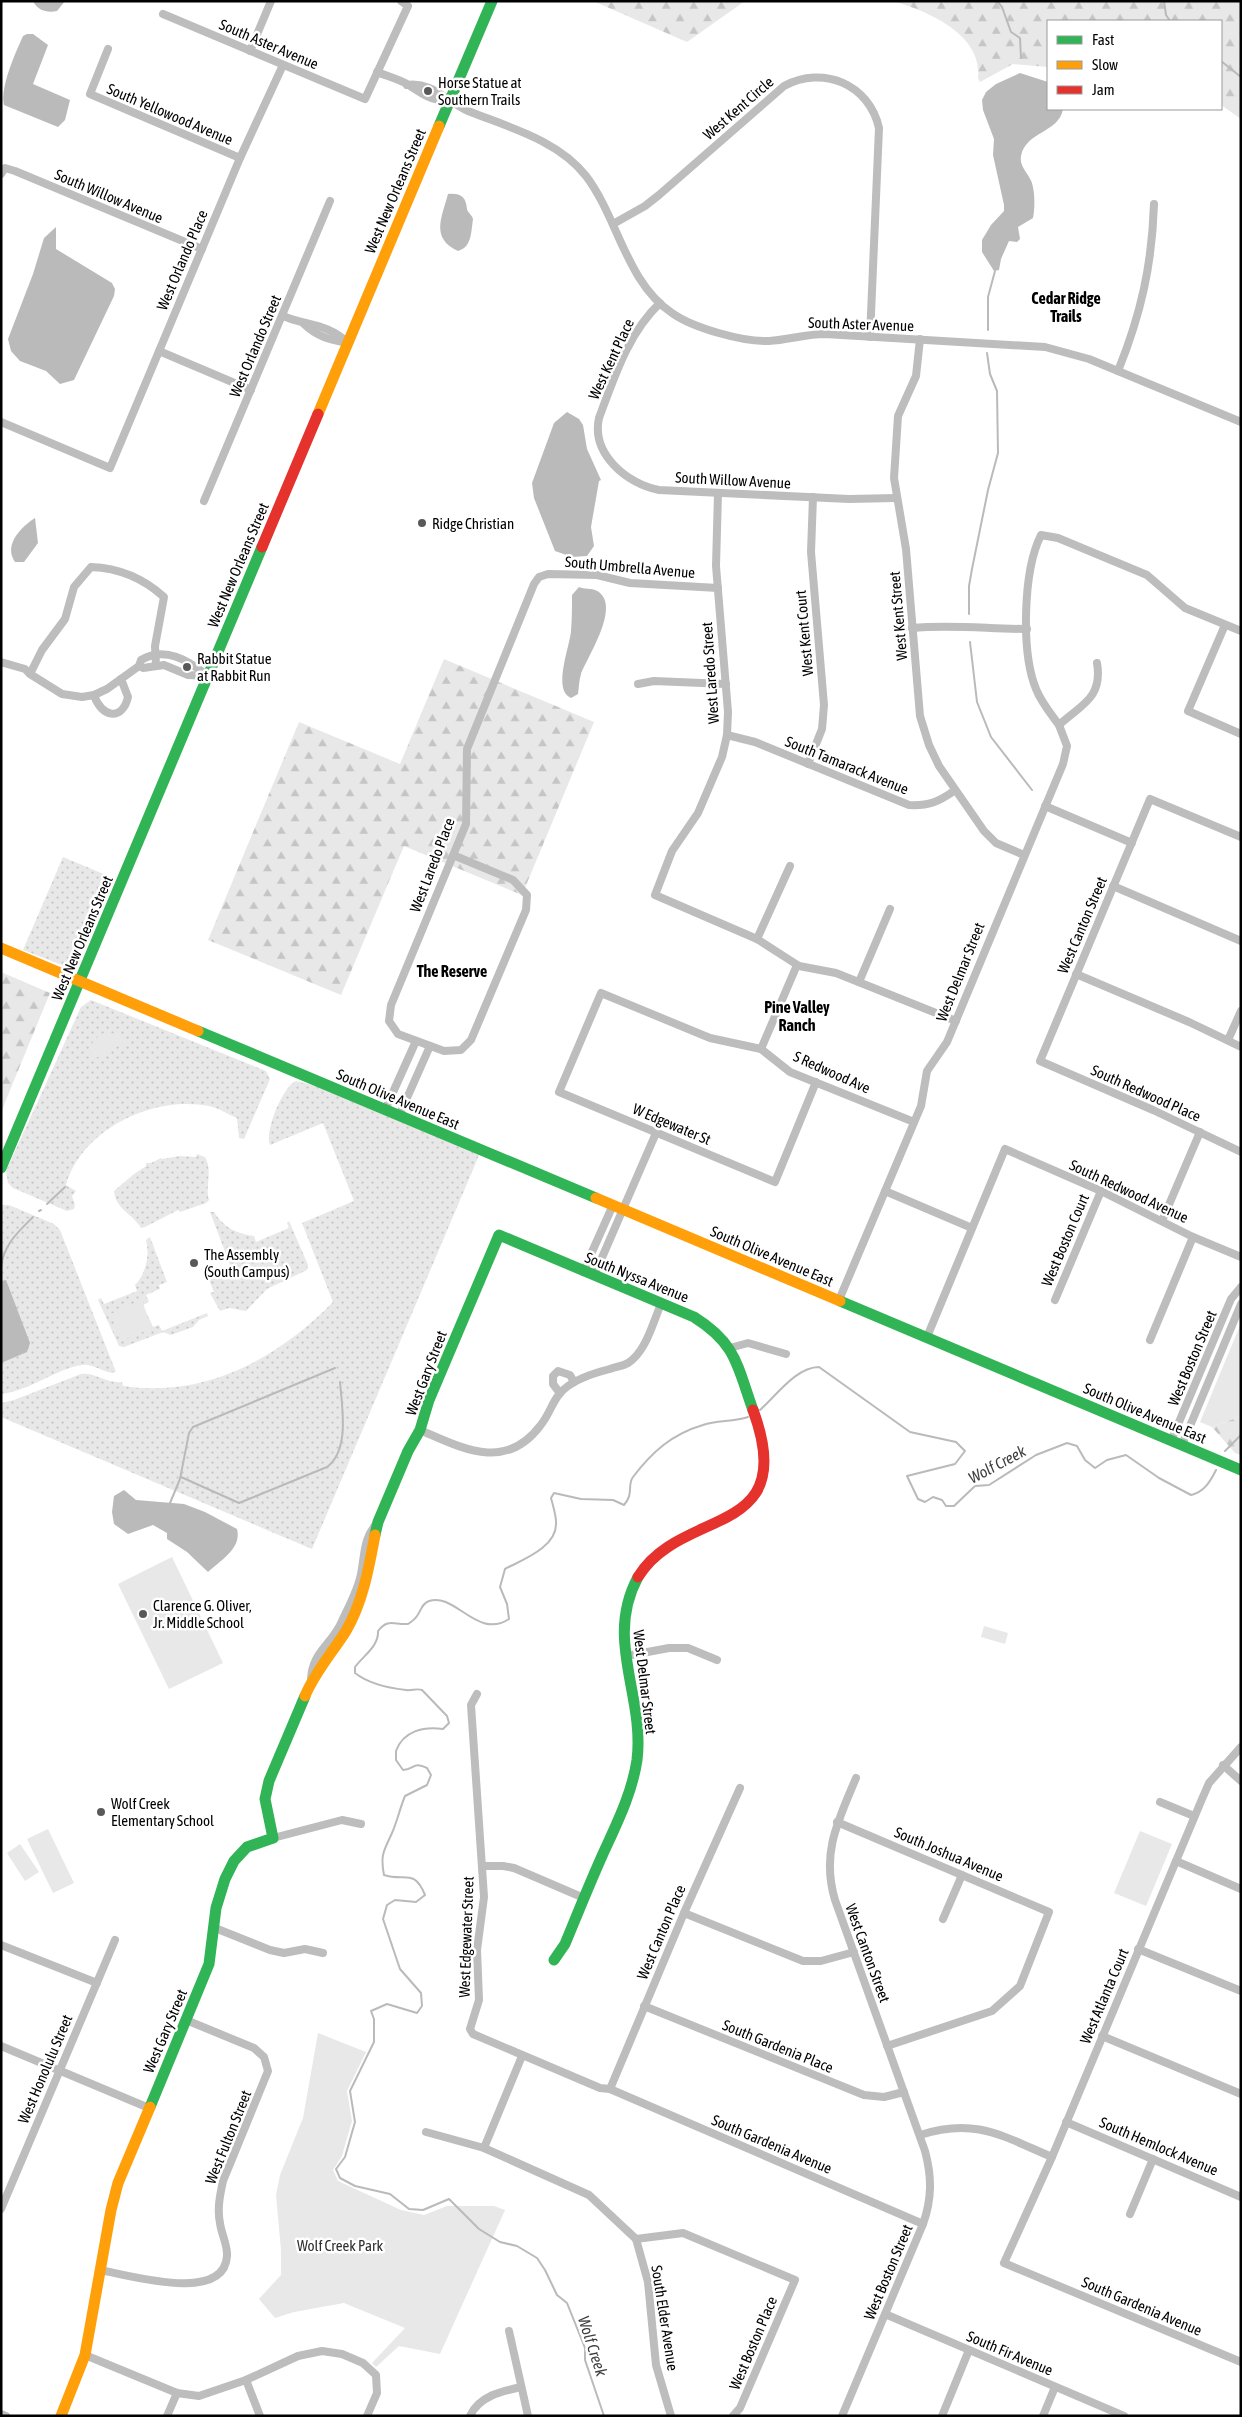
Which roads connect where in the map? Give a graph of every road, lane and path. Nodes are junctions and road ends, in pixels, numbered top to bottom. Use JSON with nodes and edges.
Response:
{"nodes":[{"id":1,"x":271,"y":1,"type":"edge"},
{"id":2,"x":492,"y":1,"type":"edge"},
{"id":3,"x":405,"y":4,"type":"edge"},
{"id":4,"x":163,"y":14,"type":"dead end"},
{"id":5,"x":108,"y":49,"type":"dead end"},
{"id":6,"x":250,"y":51,"type":"junction"},
{"id":7,"x":283,"y":65,"type":"junction"},
{"id":8,"x":378,"y":72,"type":"junction"},
{"id":9,"x":449,"y":102,"type":"junction"},
{"id":10,"x":240,"y":158,"type":"junction"},
{"id":11,"x":3,"y":171,"type":"edge"},
{"id":12,"x":330,"y":201,"type":"dead end"},
{"id":13,"x":1154,"y":204,"type":"dead end"},
{"id":14,"x":613,"y":224,"type":"junction"},
{"id":15,"x":202,"y":249,"type":"junction"},
{"id":16,"x":660,"y":303,"type":"junction"},
{"id":17,"x":282,"y":316,"type":"junction"},
{"id":18,"x":870,"y":337,"type":"junction"},
{"id":19,"x":920,"y":339,"type":"junction"},
{"id":20,"x":348,"y":343,"type":"junction"},
{"id":21,"x":159,"y":351,"type":"junction"},
{"id":22,"x":1118,"y":371,"type":"junction"},
{"id":23,"x":251,"y":390,"type":"junction"},
{"id":24,"x":1,"y":422,"type":"edge"},
{"id":25,"x":1241,"y":422,"type":"edge"},
{"id":26,"x":597,"y":432,"type":"joint"},
{"id":27,"x":718,"y":493,"type":"junction"},
{"id":28,"x":814,"y":497,"type":"junction"},
{"id":29,"x":896,"y":498,"type":"junction"},
{"id":30,"x":204,"y":501,"type":"dead end"},
{"id":31,"x":539,"y":577,"type":"joint"},
{"id":32,"x":718,"y":588,"type":"junction"},
{"id":33,"x":1225,"y":624,"type":"junction"},
{"id":34,"x":912,"y":628,"type":"junction"},
{"id":35,"x":1027,"y":629,"type":"junction"},
{"id":36,"x":1241,"y":631,"type":"edge"},
{"id":37,"x":156,"y":654,"type":"junction"},
{"id":38,"x":183,"y":660,"type":"junction"},
{"id":39,"x":1,"y":662,"type":"edge"},
{"id":40,"x":1097,"y":663,"type":"dead end"},
{"id":41,"x":156,"y":665,"type":"junction"},
{"id":42,"x":139,"y":666,"type":"junction"},
{"id":43,"x":178,"y":670,"type":"junction"},
{"id":44,"x":30,"y":674,"type":"junction"},
{"id":45,"x":208,"y":676,"type":"junction"},
{"id":46,"x":121,"y":679,"type":"junction"},
{"id":47,"x":638,"y":684,"type":"dead end"},
{"id":48,"x":726,"y":684,"type":"junction"},
{"id":49,"x":94,"y":695,"type":"junction"},
{"id":50,"x":1059,"y":724,"type":"junction"},
{"id":51,"x":728,"y":734,"type":"junction"},
{"id":52,"x":1241,"y":734,"type":"edge"},
{"id":53,"x":808,"y":764,"type":"junction"},
{"id":54,"x":954,"y":791,"type":"junction"},
{"id":55,"x":1045,"y":806,"type":"junction"},
{"id":56,"x":1241,"y":837,"type":"edge"},
{"id":57,"x":1132,"y":843,"type":"junction"},
{"id":58,"x":453,"y":855,"type":"junction"},
{"id":59,"x":1024,"y":855,"type":"junction"},
{"id":60,"x":790,"y":866,"type":"dead end"},
{"id":61,"x":1113,"y":886,"type":"junction"},
{"id":62,"x":890,"y":909,"type":"dead end"},
{"id":63,"x":758,"y":939,"type":"junction"},
{"id":64,"x":1241,"y":941,"type":"edge"},
{"id":65,"x":1,"y":948,"type":"edge"},
{"id":66,"x":797,"y":965,"type":"junction"},
{"id":67,"x":1076,"y":974,"type":"junction"},
{"id":68,"x":80,"y":982,"type":"junction"},
{"id":69,"x":859,"y":982,"type":"junction"},
{"id":70,"x":601,"y":993,"type":"joint"},
{"id":71,"x":1241,"y":1011,"type":"edge"},
{"id":72,"x":956,"y":1022,"type":"junction"},
{"id":73,"x":1228,"y":1040,"type":"junction"},
{"id":74,"x":416,"y":1041,"type":"junction"},
{"id":75,"x":430,"y":1046,"type":"junction"},
{"id":76,"x":1241,"y":1047,"type":"edge"},
{"id":77,"x":761,"y":1049,"type":"junction"},
{"id":78,"x":1040,"y":1061,"type":"joint"},
{"id":79,"x":816,"y":1082,"type":"junction"},
{"id":80,"x":386,"y":1110,"type":"junction"},
{"id":81,"x":399,"y":1116,"type":"junction"},
{"id":82,"x":914,"y":1122,"type":"junction"},
{"id":83,"x":1200,"y":1132,"type":"junction"},
{"id":84,"x":656,"y":1133,"type":"junction"},
{"id":85,"x":1241,"y":1152,"type":"edge"},
{"id":86,"x":1,"y":1168,"type":"edge"},
{"id":87,"x":885,"y":1190,"type":"junction"},
{"id":88,"x":1101,"y":1191,"type":"junction"},
{"id":89,"x":618,"y":1208,"type":"junction"},
{"id":90,"x":1162,"y":1221,"type":"junction"},
{"id":91,"x":972,"y":1228,"type":"junction"},
{"id":92,"x":499,"y":1235,"type":"joint"},
{"id":93,"x":1193,"y":1236,"type":"junction"},
{"id":94,"x":1241,"y":1257,"type":"edge"},
{"id":95,"x":589,"y":1274,"type":"junction"},
{"id":96,"x":1241,"y":1287,"type":"edge"},
{"id":97,"x":839,"y":1300,"type":"junction"},
{"id":98,"x":1055,"y":1300,"type":"dead end"},
{"id":99,"x":661,"y":1304,"type":"junction"},
{"id":100,"x":1241,"y":1304,"type":"edge"},
{"id":101,"x":927,"y":1337,"type":"junction"},
{"id":102,"x":1150,"y":1340,"type":"dead end"},
{"id":103,"x":730,"y":1348,"type":"junction"},
{"id":104,"x":786,"y":1354,"type":"dead end"},
{"id":105,"x":742,"y":1372,"type":"joint"},
{"id":106,"x":571,"y":1384,"type":"junction"},
{"id":107,"x":559,"y":1392,"type":"junction"},
{"id":108,"x":420,"y":1430,"type":"junction"},
{"id":109,"x":1176,"y":1443,"type":"junction"},
{"id":110,"x":1241,"y":1470,"type":"edge"},
{"id":111,"x":626,"y":1656,"type":"junction"},
{"id":112,"x":717,"y":1660,"type":"dead end"},
{"id":113,"x":477,"y":1694,"type":"dead end"},
{"id":114,"x":1241,"y":1747,"type":"edge"},
{"id":115,"x":1223,"y":1765,"type":"junction"},
{"id":116,"x":856,"y":1778,"type":"dead end"},
{"id":117,"x":1241,"y":1780,"type":"edge"},
{"id":118,"x":740,"y":1788,"type":"dead end"},
{"id":119,"x":1160,"y":1802,"type":"dead end"},
{"id":120,"x":1194,"y":1816,"type":"junction"},
{"id":121,"x":837,"y":1822,"type":"junction"},
{"id":122,"x":361,"y":1824,"type":"dead end"},
{"id":123,"x":273,"y":1838,"type":"junction"},
{"id":124,"x":1176,"y":1861,"type":"junction"},
{"id":125,"x":482,"y":1866,"type":"junction"},
{"id":126,"x":962,"y":1875,"type":"junction"},
{"id":127,"x":1241,"y":1889,"type":"edge"},
{"id":128,"x":584,"y":1898,"type":"junction"},
{"id":129,"x":684,"y":1913,"type":"junction"},
{"id":130,"x":943,"y":1919,"type":"dead end"},
{"id":131,"x":215,"y":1928,"type":"junction"},
{"id":132,"x":115,"y":1940,"type":"dead end"},
{"id":133,"x":1,"y":1945,"type":"edge"},
{"id":134,"x":1138,"y":1949,"type":"junction"},
{"id":135,"x":854,"y":1952,"type":"junction"},
{"id":136,"x":323,"y":1954,"type":"dead end"},
{"id":137,"x":554,"y":1960,"type":"dead end"},
{"id":138,"x":97,"y":1983,"type":"junction"},
{"id":139,"x":1241,"y":1991,"type":"edge"},
{"id":140,"x":644,"y":2006,"type":"junction"},
{"id":141,"x":186,"y":2020,"type":"junction"},
{"id":142,"x":1102,"y":2036,"type":"junction"},
{"id":143,"x":1,"y":2046,"type":"edge"},
{"id":144,"x":887,"y":2046,"type":"junction"},
{"id":145,"x":522,"y":2056,"type":"junction"},
{"id":146,"x":59,"y":2070,"type":"junction"},
{"id":147,"x":610,"y":2089,"type":"junction"},
{"id":148,"x":904,"y":2092,"type":"junction"},
{"id":149,"x":1241,"y":2094,"type":"edge"},
{"id":150,"x":149,"y":2108,"type":"junction"},
{"id":151,"x":1066,"y":2122,"type":"junction"},
{"id":152,"x":426,"y":2132,"type":"dead end"},
{"id":153,"x":920,"y":2135,"type":"junction"},
{"id":154,"x":484,"y":2148,"type":"junction"},
{"id":155,"x":1052,"y":2157,"type":"junction"},
{"id":156,"x":1153,"y":2159,"type":"junction"},
{"id":157,"x":1241,"y":2197,"type":"edge"},
{"id":158,"x":1,"y":2209,"type":"edge"},
{"id":159,"x":1130,"y":2214,"type":"dead end"},
{"id":160,"x":923,"y":2224,"type":"junction"},
{"id":161,"x":636,"y":2239,"type":"junction"},
{"id":162,"x":1004,"y":2263,"type":"joint"},
{"id":163,"x":100,"y":2270,"type":"junction"},
{"id":164,"x":885,"y":2314,"type":"junction"},
{"id":165,"x":509,"y":2331,"type":"dead end"},
{"id":166,"x":969,"y":2350,"type":"junction"},
{"id":167,"x":85,"y":2355,"type":"junction"},
{"id":168,"x":1241,"y":2362,"type":"edge"},
{"id":169,"x":246,"y":2380,"type":"junction"},
{"id":170,"x":521,"y":2387,"type":"junction"},
{"id":171,"x":1055,"y":2387,"type":"junction"},
{"id":172,"x":177,"y":2394,"type":"junction"},
{"id":173,"x":1,"y":2414,"type":"edge"},
{"id":174,"x":6,"y":2416,"type":"edge"},
{"id":175,"x":61,"y":2416,"type":"edge"},
{"id":176,"x":167,"y":2416,"type":"edge"},
{"id":177,"x":260,"y":2416,"type":"edge"},
{"id":178,"x":367,"y":2416,"type":"edge"},
{"id":179,"x":470,"y":2416,"type":"edge"},
{"id":180,"x":528,"y":2416,"type":"edge"},
{"id":181,"x":671,"y":2416,"type":"edge"},
{"id":182,"x":732,"y":2416,"type":"edge"},
{"id":183,"x":842,"y":2416,"type":"edge"},
{"id":184,"x":942,"y":2416,"type":"edge"},
{"id":185,"x":1043,"y":2416,"type":"edge"},
{"id":186,"x":1124,"y":2416,"type":"edge"}],
"edges":[{"from":1,"to":6,"type":"street"},
{"from":2,"to":9,"type":"street","name":"West New Orleans Street"},
{"from":3,"to":8,"type":"street"},
{"from":4,"to":6,"type":"street","name":"South Aster Avenue"},
{"from":5,"to":10,"type":"street","name":"South Yellowood Avenue"},
{"from":6,"to":7,"type":"street","name":"South Aster Avenue"},
{"from":7,"to":8,"type":"street","name":"South Aster Avenue"},
{"from":7,"to":10,"type":"street","name":"West Orlando Place"},
{"from":8,"to":9,"type":"street","name":"South Aster Avenue"},
{"from":9,"to":14,"type":"street","name":"South Aster Avenue"},
{"from":9,"to":20,"type":"street","name":"West New Orleans Street"},
{"from":10,"to":15,"type":"street","name":"West Orlando Place"},
{"from":11,"to":15,"type":"street","name":"South Willow Avenue"},
{"from":12,"to":17,"type":"street","name":"West Orlando Street"},
{"from":13,"to":22,"type":"street"},
{"from":14,"to":16,"type":"street","name":"South Aster Avenue"},
{"from":14,"to":18,"type":"street","name":"West Kent Circle"},
{"from":15,"to":21,"type":"street","name":"West Orlando Place"},
{"from":16,"to":18,"type":"street","name":"South Aster Avenue"},
{"from":16,"to":26,"type":"street","name":"West Kent Place"},
{"from":17,"to":20,"type":"street"},
{"from":17,"to":23,"type":"street","name":"West Orlando Street"},
{"from":18,"to":19,"type":"street","name":"South Aster Avenue"},
{"from":19,"to":22,"type":"street","name":"South Aster Avenue"},
{"from":19,"to":29,"type":"street","name":"West Kent Street"},
{"from":20,"to":45,"type":"street","name":"West New Orleans Street"},
{"from":21,"to":23,"type":"street"},
{"from":21,"to":24,"type":"street","name":"West Orlando Place"},
{"from":22,"to":25,"type":"street","name":"South Aster Avenue"},
{"from":23,"to":30,"type":"street","name":"West Orlando Street"},
{"from":26,"to":27,"type":"street","name":"South Willow Avenue"},
{"from":27,"to":28,"type":"street","name":"South Willow Avenue"},
{"from":27,"to":32,"type":"street","name":"West Laredo Street"},
{"from":28,"to":29,"type":"street","name":"South Willow Avenue"},
{"from":28,"to":53,"type":"street","name":"West Kent Court"},
{"from":29,"to":34,"type":"street","name":"West Kent Street"},
{"from":31,"to":32,"type":"street","name":"South Umbrella Avenue"},
{"from":31,"to":58,"type":"street","name":"West Laredo Place"},
{"from":32,"to":48,"type":"street","name":"West Laredo Street"},
{"from":33,"to":35,"type":"street"},
{"from":33,"to":36,"type":"street"},
{"from":33,"to":52,"type":"street"},
{"from":34,"to":35,"type":"street"},
{"from":34,"to":54,"type":"street","name":"West Kent Street"},
{"from":35,"to":50,"type":"street"},
{"from":37,"to":38,"type":"street"},
{"from":37,"to":41,"type":"street"},
{"from":37,"to":42,"type":"street"},
{"from":37,"to":44,"type":"street"},
{"from":38,"to":43,"type":"street"},
{"from":38,"to":45,"type":"street"},
{"from":39,"to":44,"type":"street"},
{"from":40,"to":50,"type":"street"},
{"from":41,"to":42,"type":"street"},
{"from":41,"to":43,"type":"street"},
{"from":42,"to":46,"type":"street"},
{"from":43,"to":45,"type":"street"},
{"from":44,"to":49,"type":"street"},
{"from":45,"to":68,"type":"street","name":"West New Orleans Street"},
{"from":46,"to":49,"type":"street"},
{"from":46,"to":49,"type":"street"},
{"from":47,"to":48,"type":"street"},
{"from":48,"to":51,"type":"street","name":"West Laredo Street"},
{"from":50,"to":55,"type":"street","name":"West Delmar Street"},
{"from":51,"to":53,"type":"street","name":"South Tamarack Avenue"},
{"from":51,"to":63,"type":"street","name":"West Laredo Street"},
{"from":53,"to":54,"type":"street","name":"South Tamarack Avenue"},
{"from":54,"to":59,"type":"street","name":"West Kent Street"},
{"from":55,"to":57,"type":"street"},
{"from":55,"to":59,"type":"street","name":"West Delmar Street"},
{"from":56,"to":57,"type":"street","name":"West Canton Street"},
{"from":57,"to":61,"type":"street","name":"West Canton Street"},
{"from":58,"to":74,"type":"street","name":"West Laredo Place"},
{"from":58,"to":75,"type":"street"},
{"from":59,"to":72,"type":"street","name":"West Delmar Street"},
{"from":60,"to":63,"type":"street"},
{"from":61,"to":64,"type":"street"},
{"from":61,"to":67,"type":"street","name":"West Canton Street"},
{"from":62,"to":69,"type":"street"},
{"from":63,"to":66,"type":"street"},
{"from":65,"to":68,"type":"street"},
{"from":66,"to":69,"type":"street"},
{"from":66,"to":77,"type":"street"},
{"from":67,"to":73,"type":"street"},
{"from":67,"to":78,"type":"street","name":"West Canton Street"},
{"from":68,"to":80,"type":"street","name":"South Olive Avenue East"},
{"from":68,"to":86,"type":"street","name":"West New Orleans Street"},
{"from":69,"to":72,"type":"street"},
{"from":70,"to":77,"type":"street","name":"S Redwood Ave"},
{"from":70,"to":84,"type":"street","name":"W Edgewater St"},
{"from":71,"to":73,"type":"street"},
{"from":72,"to":82,"type":"street","name":"West Delmar Street"},
{"from":73,"to":76,"type":"street"},
{"from":74,"to":75,"type":"street"},
{"from":74,"to":80,"type":"street"},
{"from":75,"to":81,"type":"street"},
{"from":77,"to":79,"type":"street","name":"S Redwood Ave"},
{"from":78,"to":83,"type":"street","name":"South Redwood Place"},
{"from":79,"to":82,"type":"street","name":"S Redwood Ave"},
{"from":79,"to":84,"type":"street","name":"W Edgewater St"},
{"from":80,"to":81,"type":"street","name":"South Olive Avenue East"},
{"from":81,"to":89,"type":"street","name":"South Olive Avenue East"},
{"from":82,"to":87,"type":"street","name":"West Delmar Street"},
{"from":83,"to":85,"type":"street","name":"South Redwood Place"},
{"from":83,"to":90,"type":"street"},
{"from":84,"to":89,"type":"street"},
{"from":87,"to":91,"type":"street"},
{"from":87,"to":97,"type":"street","name":"West Delmar Street"},
{"from":88,"to":90,"type":"street","name":"South Redwood Avenue"},
{"from":88,"to":91,"type":"street","name":"South Redwood Avenue"},
{"from":88,"to":98,"type":"street","name":"West Boston Court"},
{"from":89,"to":95,"type":"street"},
{"from":89,"to":95,"type":"street"},
{"from":89,"to":97,"type":"street","name":"South Olive Avenue East"},
{"from":90,"to":93,"type":"street","name":"South Redwood Avenue"},
{"from":91,"to":101,"type":"street"},
{"from":92,"to":95,"type":"street","name":"South Nyssa Avenue"},
{"from":92,"to":108,"type":"street","name":"West Gary Street"},
{"from":93,"to":94,"type":"street","name":"South Redwood Avenue"},
{"from":93,"to":102,"type":"street"},
{"from":95,"to":99,"type":"street","name":"South Nyssa Avenue"},
{"from":96,"to":109,"type":"street","name":"West Boston Street"},
{"from":97,"to":101,"type":"street","name":"South Olive Avenue East"},
{"from":99,"to":103,"type":"street","name":"South Nyssa Avenue"},
{"from":99,"to":106,"type":"street"},
{"from":100,"to":109,"type":"street","name":"West Boston Street"},
{"from":101,"to":109,"type":"street","name":"South Olive Avenue East"},
{"from":103,"to":104,"type":"street"},
{"from":103,"to":105,"type":"street","name":"South Nyssa Avenue"},
{"from":105,"to":111,"type":"street","name":"West Delmar Street"},
{"from":106,"to":107,"type":"street"},
{"from":106,"to":107,"type":"street"},
{"from":107,"to":108,"type":"street"},
{"from":108,"to":123,"type":"street","name":"West Gary Street"},
{"from":109,"to":110,"type":"street","name":"South Olive Avenue East"},
{"from":111,"to":112,"type":"street"},
{"from":111,"to":128,"type":"street","name":"West Delmar Street"},
{"from":113,"to":125,"type":"street","name":"West Edgewater Street"},
{"from":114,"to":115,"type":"street","name":"West Atlanta Court"},
{"from":115,"to":117,"type":"street"},
{"from":115,"to":120,"type":"street","name":"West Atlanta Court"},
{"from":116,"to":121,"type":"street","name":"West Canton Street"},
{"from":118,"to":129,"type":"street","name":"West Canton Place"},
{"from":119,"to":120,"type":"street"},
{"from":120,"to":124,"type":"street","name":"West Atlanta Court"},
{"from":121,"to":126,"type":"street","name":"South Joshua Avenue"},
{"from":121,"to":135,"type":"street","name":"West Canton Street"},
{"from":122,"to":123,"type":"street"},
{"from":123,"to":131,"type":"street","name":"West Gary Street"},
{"from":124,"to":127,"type":"street"},
{"from":124,"to":134,"type":"street","name":"West Atlanta Court"},
{"from":125,"to":128,"type":"street"},
{"from":125,"to":145,"type":"street","name":"West Edgewater Street"},
{"from":126,"to":130,"type":"street"},
{"from":126,"to":144,"type":"street","name":"South Joshua Avenue"},
{"from":128,"to":137,"type":"street","name":"West Delmar Street"},
{"from":129,"to":135,"type":"street"},
{"from":129,"to":140,"type":"street","name":"West Canton Place"},
{"from":131,"to":136,"type":"street"},
{"from":131,"to":141,"type":"street","name":"West Gary Street"},
{"from":132,"to":138,"type":"street","name":"West Honolulu Street"},
{"from":133,"to":138,"type":"street"},
{"from":134,"to":139,"type":"street"},
{"from":134,"to":142,"type":"street","name":"West Atlanta Court"},
{"from":135,"to":144,"type":"street","name":"West Canton Street"},
{"from":138,"to":146,"type":"street","name":"West Honolulu Street"},
{"from":140,"to":147,"type":"street","name":"West Canton Place"},
{"from":140,"to":148,"type":"street","name":"South Gardenia Place"},
{"from":141,"to":150,"type":"street","name":"West Gary Street"},
{"from":141,"to":163,"type":"street","name":"West Fulton Street"},
{"from":142,"to":149,"type":"street"},
{"from":142,"to":151,"type":"street","name":"West Atlanta Court"},
{"from":143,"to":146,"type":"street"},
{"from":144,"to":148,"type":"street","name":"West Canton Street"},
{"from":145,"to":147,"type":"street","name":"West Edgewater Street"},
{"from":145,"to":154,"type":"street"},
{"from":146,"to":150,"type":"street"},
{"from":146,"to":158,"type":"street","name":"West Honolulu Street"},
{"from":147,"to":160,"type":"street","name":"South Gardenia Avenue"},
{"from":148,"to":153,"type":"street","name":"West Canton Street"},
{"from":150,"to":163,"type":"street","name":"West Gary Street"},
{"from":151,"to":155,"type":"street","name":"West Atlanta Court"},
{"from":151,"to":156,"type":"street","name":"South Hemlock Avenue"},
{"from":152,"to":154,"type":"street"},
{"from":153,"to":155,"type":"street"},
{"from":153,"to":160,"type":"street","name":"West Boston Street"},
{"from":154,"to":161,"type":"street"},
{"from":155,"to":162,"type":"street","name":"West Atlanta Court"},
{"from":156,"to":157,"type":"street","name":"South Hemlock Avenue"},
{"from":156,"to":159,"type":"street"},
{"from":160,"to":164,"type":"street","name":"West Boston Street"},
{"from":161,"to":181,"type":"street","name":"South Elder Avenue"},
{"from":161,"to":182,"type":"street","name":"West Boston Place"},
{"from":162,"to":168,"type":"street","name":"South Gardenia Avenue"},
{"from":163,"to":167,"type":"street","name":"West Gary Street"},
{"from":164,"to":166,"type":"street","name":"South Fir Avenue"},
{"from":164,"to":183,"type":"street","name":"West Boston Street"},
{"from":165,"to":170,"type":"street"},
{"from":166,"to":171,"type":"street","name":"South Fir Avenue"},
{"from":166,"to":184,"type":"street"},
{"from":167,"to":172,"type":"street"},
{"from":167,"to":175,"type":"street","name":"West Gary Street"},
{"from":169,"to":172,"type":"street"},
{"from":169,"to":177,"type":"street"},
{"from":169,"to":178,"type":"street"},
{"from":170,"to":179,"type":"street"},
{"from":170,"to":180,"type":"street"},
{"from":171,"to":185,"type":"street"},
{"from":171,"to":186,"type":"street","name":"South Fir Avenue"},
{"from":172,"to":176,"type":"street"},
{"from":173,"to":174,"type":"street"}]}
